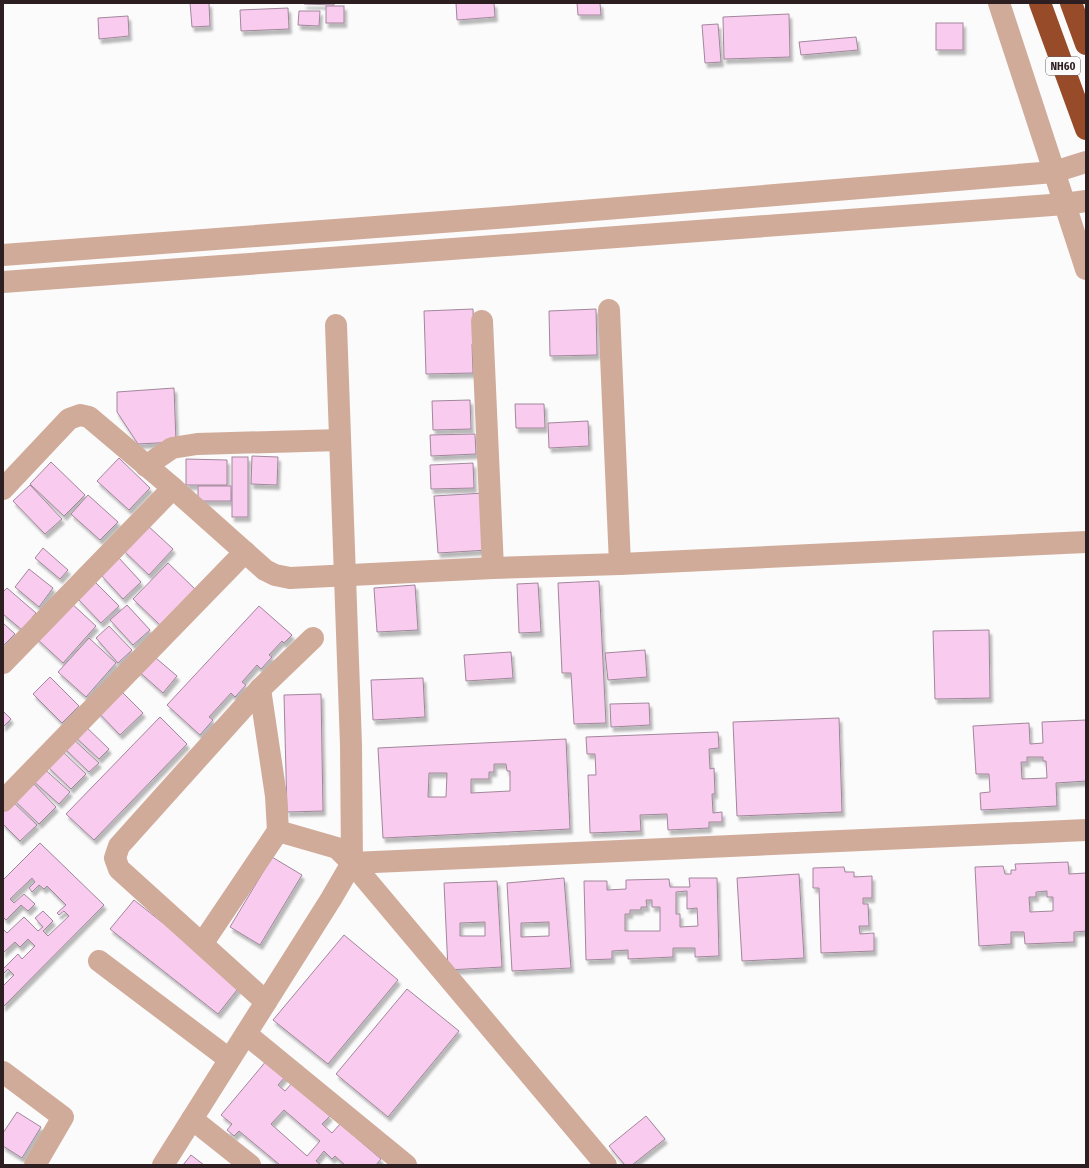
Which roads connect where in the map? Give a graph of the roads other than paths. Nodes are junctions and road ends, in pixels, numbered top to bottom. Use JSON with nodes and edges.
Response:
{"nodes":[{"id":1,"x":999,"y":3,"type":"edge"},
{"id":2,"x":1040,"y":3,"type":"edge"},
{"id":3,"x":1071,"y":3,"type":"edge"},
{"id":4,"x":1086,"y":44,"type":"edge"},
{"id":5,"x":1086,"y":129,"type":"edge"},
{"id":6,"x":1086,"y":162,"type":"edge"},
{"id":7,"x":1054,"y":172,"type":"junction"},
{"id":8,"x":1076,"y":203,"type":"edge"},
{"id":9,"x":3,"y":255,"type":"edge"},
{"id":10,"x":1086,"y":269,"type":"edge"},
{"id":11,"x":3,"y":282,"type":"edge"},
{"id":12,"x":610,"y":310,"type":"dead end"},
{"id":13,"x":482,"y":320,"type":"dead end"},
{"id":14,"x":336,"y":325,"type":"dead end"},
{"id":15,"x":340,"y":440,"type":"junction"},
{"id":16,"x":146,"y":466,"type":"junction"},
{"id":17,"x":173,"y":488,"type":"junction"},
{"id":18,"x":3,"y":489,"type":"edge"},
{"id":19,"x":1086,"y":542,"type":"edge"},
{"id":20,"x":245,"y":552,"type":"junction"},
{"id":21,"x":620,"y":564,"type":"junction"},
{"id":22,"x":493,"y":568,"type":"junction"},
{"id":23,"x":345,"y":576,"type":"junction"},
{"id":24,"x":313,"y":638,"type":"dead end"},
{"id":25,"x":3,"y":663,"type":"edge"},
{"id":26,"x":260,"y":689,"type":"junction"},
{"id":27,"x":3,"y":801,"type":"edge"},
{"id":28,"x":1086,"y":830,"type":"edge"},
{"id":29,"x":278,"y":831,"type":"junction"},
{"id":30,"x":352,"y":863,"type":"junction"},
{"id":31,"x":202,"y":944,"type":"junction"},
{"id":32,"x":99,"y":961,"type":"dead end"},
{"id":33,"x":266,"y":1002,"type":"junction"},
{"id":34,"x":246,"y":1034,"type":"junction"},
{"id":35,"x":229,"y":1059,"type":"junction"},
{"id":36,"x":3,"y":1072,"type":"edge"},
{"id":37,"x":192,"y":1119,"type":"junction"},
{"id":38,"x":35,"y":1165,"type":"edge"},
{"id":39,"x":163,"y":1165,"type":"edge"},
{"id":40,"x":250,"y":1165,"type":"edge"},
{"id":41,"x":406,"y":1165,"type":"edge"},
{"id":42,"x":606,"y":1165,"type":"edge"}],
"edges":[{"from":1,"to":7,"type":"street"},
{"from":2,"to":5,"type":"highway","number":"NH60"},
{"from":3,"to":4,"type":"highway","number":"NH60"},
{"from":6,"to":7,"type":"street"},
{"from":7,"to":8,"type":"street"},
{"from":7,"to":9,"type":"street"},
{"from":8,"to":10,"type":"street"},
{"from":8,"to":11,"type":"street"},
{"from":12,"to":21,"type":"street"},
{"from":13,"to":22,"type":"street"},
{"from":14,"to":15,"type":"street"},
{"from":15,"to":16,"type":"street"},
{"from":15,"to":23,"type":"street"},
{"from":16,"to":17,"type":"street"},
{"from":16,"to":18,"type":"street"},
{"from":17,"to":20,"type":"street"},
{"from":17,"to":25,"type":"street"},
{"from":19,"to":21,"type":"street"},
{"from":20,"to":23,"type":"street"},
{"from":20,"to":27,"type":"street"},
{"from":21,"to":22,"type":"street"},
{"from":22,"to":23,"type":"street"},
{"from":23,"to":30,"type":"street"},
{"from":24,"to":26,"type":"street"},
{"from":26,"to":29,"type":"street"},
{"from":26,"to":31,"type":"street"},
{"from":28,"to":30,"type":"street"},
{"from":29,"to":30,"type":"street"},
{"from":29,"to":31,"type":"street"},
{"from":30,"to":33,"type":"street"},
{"from":30,"to":42,"type":"street"},
{"from":31,"to":33,"type":"street"},
{"from":32,"to":35,"type":"street"},
{"from":33,"to":34,"type":"street"},
{"from":34,"to":35,"type":"street"},
{"from":34,"to":41,"type":"street"},
{"from":35,"to":37,"type":"street"},
{"from":36,"to":38,"type":"street"},
{"from":37,"to":39,"type":"street"},
{"from":37,"to":40,"type":"street"}]}
